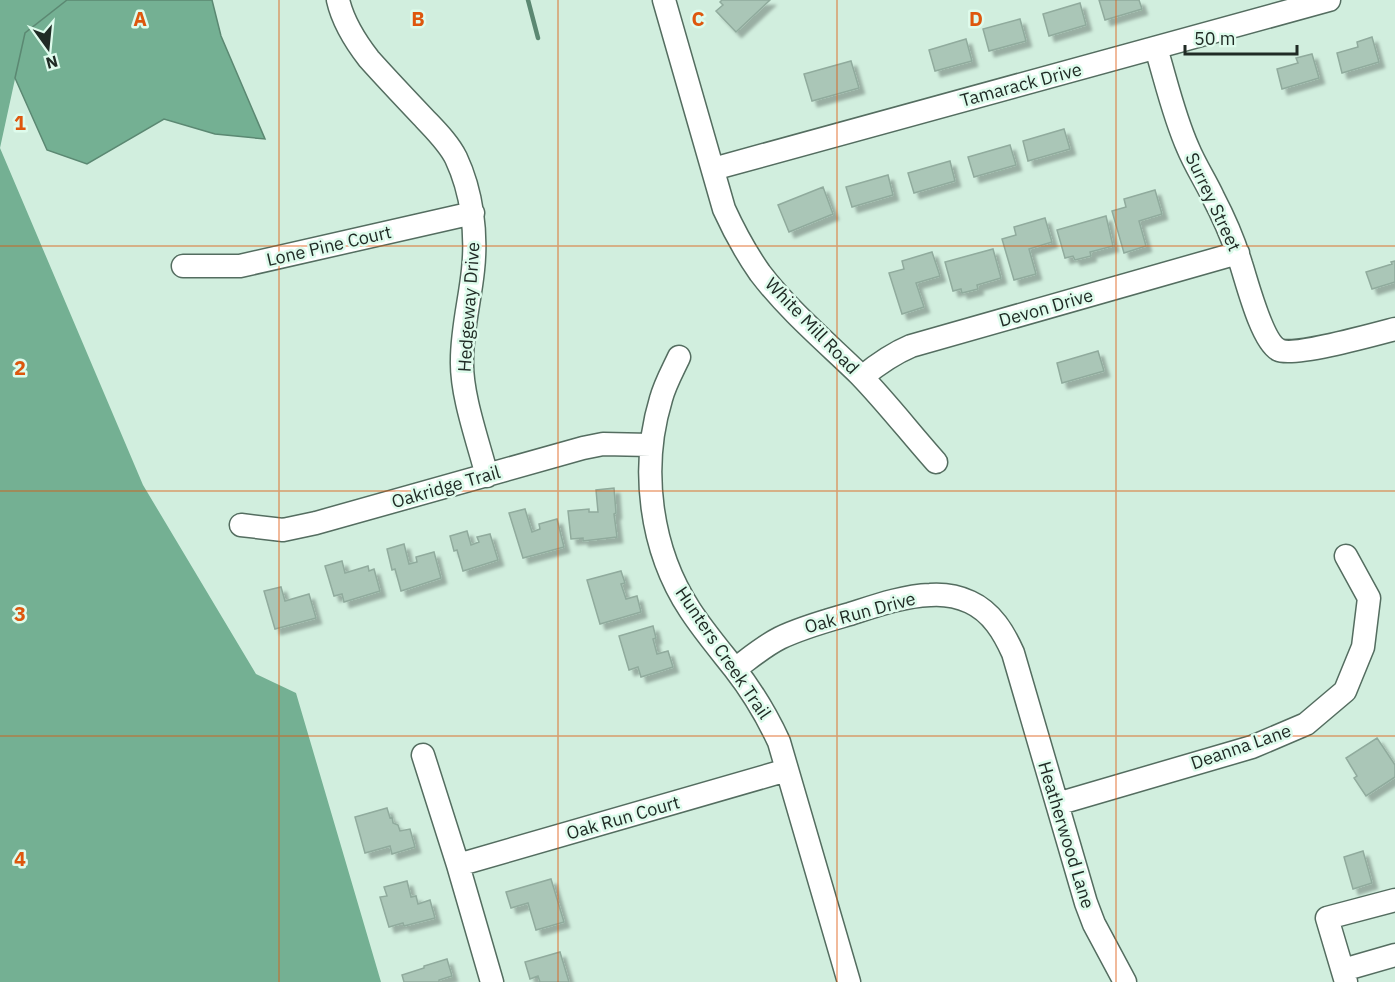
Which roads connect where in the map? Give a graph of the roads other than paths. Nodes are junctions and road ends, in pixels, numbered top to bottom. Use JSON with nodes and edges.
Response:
{"nodes":[{"id":1,"x":338,"y":0,"type":"edge"},
{"id":2,"x":664,"y":0,"type":"edge"},
{"id":3,"x":1322,"y":1,"type":"edge"},
{"id":4,"x":1156,"y":48,"type":"junction"},
{"id":5,"x":713,"y":169,"type":"junction"},
{"id":6,"x":472,"y":213,"type":"junction"},
{"id":7,"x":1238,"y":253,"type":"junction"},
{"id":8,"x":183,"y":266,"type":"dead end"},
{"id":9,"x":1395,"y":329,"type":"edge"},
{"id":10,"x":679,"y":357,"type":"dead end"},
{"id":11,"x":862,"y":377,"type":"junction"},
{"id":12,"x":651,"y":445,"type":"junction"},
{"id":13,"x":936,"y":462,"type":"dead end"},
{"id":14,"x":487,"y":476,"type":"junction"},
{"id":15,"x":241,"y":525,"type":"dead end"},
{"id":16,"x":1346,"y":556,"type":"dead end"},
{"id":17,"x":735,"y":669,"type":"junction"},
{"id":18,"x":1021,"y":681,"type":"joint"},
{"id":19,"x":423,"y":755,"type":"dead end"},
{"id":20,"x":787,"y":770,"type":"junction"},
{"id":21,"x":1057,"y":804,"type":"junction"},
{"id":22,"x":458,"y":866,"type":"junction"},
{"id":23,"x":1395,"y":900,"type":"edge"},
{"id":24,"x":1395,"y":955,"type":"edge"},
{"id":25,"x":1344,"y":976,"type":"edge"},
{"id":26,"x":492,"y":982,"type":"edge"},
{"id":27,"x":849,"y":982,"type":"edge"},
{"id":28,"x":1125,"y":982,"type":"edge"}],
"edges":[{"from":1,"to":6,"type":"street","name":"Hedgeway Drive"},
{"from":2,"to":5,"type":"street","name":"White Mill Road"},
{"from":3,"to":4,"type":"street","name":"Tamarack Drive"},
{"from":4,"to":5,"type":"street","name":"Tamarack Drive"},
{"from":4,"to":7,"type":"street","name":"Surrey Street"},
{"from":5,"to":11,"type":"street","name":"White Mill Road"},
{"from":6,"to":8,"type":"street","name":"Lone Pine Court"},
{"from":6,"to":14,"type":"street","name":"Hedgeway Drive"},
{"from":7,"to":9,"type":"street","name":"Surrey Street"},
{"from":7,"to":11,"type":"street","name":"Devon Drive"},
{"from":10,"to":12,"type":"street","name":"Hunters Creek Trail"},
{"from":11,"to":13,"type":"street","name":"White Mill Road"},
{"from":12,"to":14,"type":"street","name":"Oakridge Trail"},
{"from":12,"to":17,"type":"street","name":"Hunters Creek Trail"},
{"from":14,"to":15,"type":"street","name":"Oakridge Trail"},
{"from":16,"to":21,"type":"street","name":"Deanna Lane"},
{"from":17,"to":18,"type":"street","name":"Oak Run Drive"},
{"from":17,"to":20,"type":"street","name":"Hunters Creek Trail"},
{"from":18,"to":21,"type":"street","name":"Heatherwood Lane"},
{"from":19,"to":22,"type":"street"},
{"from":20,"to":22,"type":"street","name":"Oak Run Court"},
{"from":20,"to":27,"type":"street","name":"Hunters Creek Trail"},
{"from":21,"to":28,"type":"street","name":"Heatherwood Lane"},
{"from":22,"to":26,"type":"street"},
{"from":23,"to":25,"type":"street"},
{"from":24,"to":25,"type":"street"}]}
